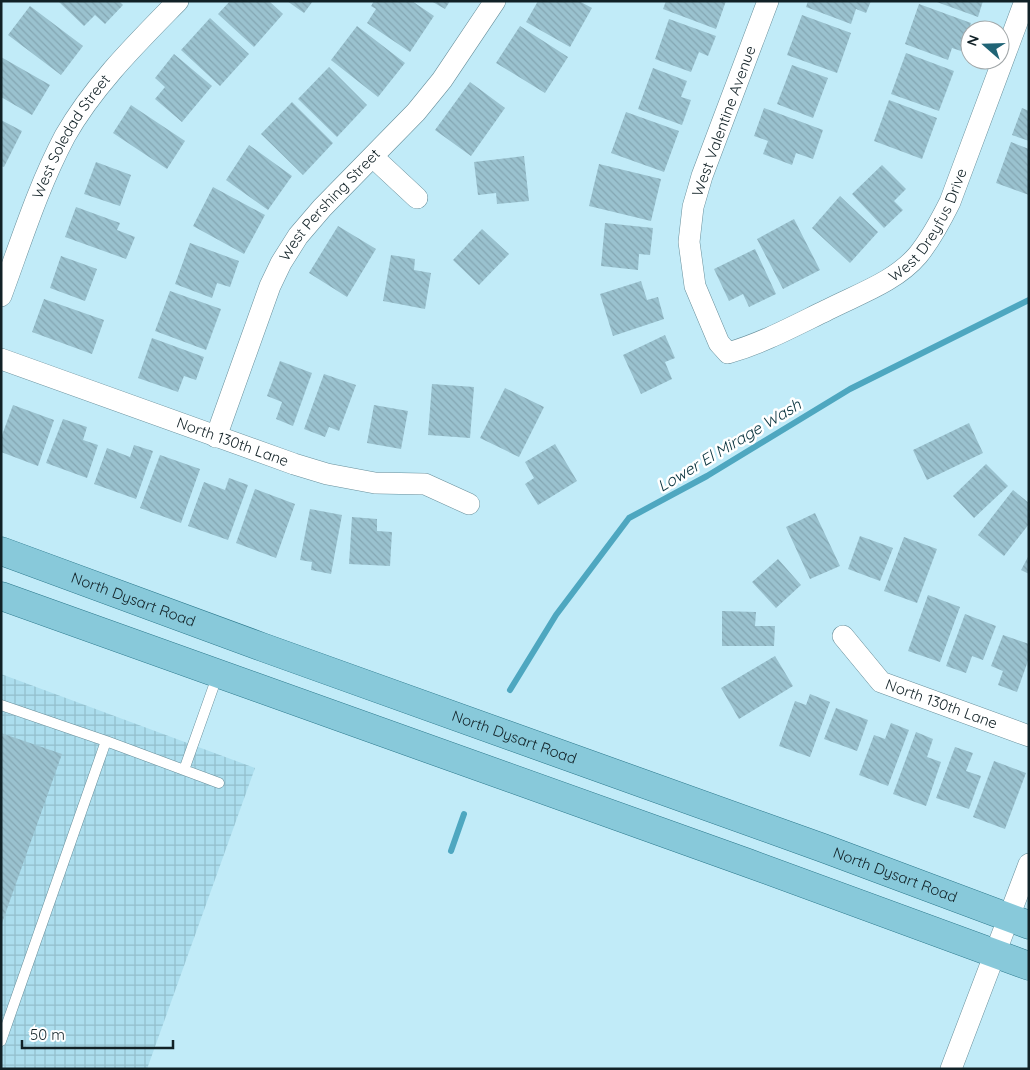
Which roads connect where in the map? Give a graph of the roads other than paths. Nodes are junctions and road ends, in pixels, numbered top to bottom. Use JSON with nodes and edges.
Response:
{"nodes":[{"id":1,"x":178,"y":1,"type":"edge"},
{"id":2,"x":495,"y":1,"type":"edge"},
{"id":3,"x":768,"y":1,"type":"edge"},
{"id":4,"x":1025,"y":1,"type":"edge"},
{"id":5,"x":373,"y":157,"type":"junction"},
{"id":6,"x":417,"y":198,"type":"dead end"},
{"id":7,"x":1,"y":296,"type":"edge"},
{"id":8,"x":728,"y":353,"type":"joint"},
{"id":9,"x":1,"y":359,"type":"edge"},
{"id":10,"x":216,"y":437,"type":"junction"},
{"id":11,"x":469,"y":504,"type":"dead end"},
{"id":12,"x":1,"y":551,"type":"edge"},
{"id":13,"x":1,"y":596,"type":"edge"},
{"id":14,"x":843,"y":636,"type":"dead end"},
{"id":15,"x":218,"y":674,"type":"junction"},
{"id":16,"x":1,"y":705,"type":"edge"},
{"id":17,"x":1029,"y":736,"type":"edge"},
{"id":18,"x":106,"y":741,"type":"junction"},
{"id":19,"x":184,"y":770,"type":"junction"},
{"id":20,"x":218,"y":783,"type":"dead end"},
{"id":21,"x":1029,"y":864,"type":"edge"},
{"id":22,"x":1019,"y":921,"type":"edge"},
{"id":23,"x":996,"y":954,"type":"junction"},
{"id":24,"x":1029,"y":966,"type":"edge"},
{"id":25,"x":1,"y":1041,"type":"edge"},
{"id":26,"x":951,"y":1069,"type":"edge"}],
"edges":[{"from":1,"to":7,"type":"street","name":"West Soledad Street"},
{"from":2,"to":5,"type":"street","name":"West Pershing Street"},
{"from":3,"to":8,"type":"street","name":"West Valentine Avenue"},
{"from":4,"to":8,"type":"street","name":"West Dreyfus Drive"},
{"from":5,"to":6,"type":"street"},
{"from":5,"to":10,"type":"street","name":"West Pershing Street"},
{"from":9,"to":10,"type":"street","name":"North 130th Lane"},
{"from":10,"to":11,"type":"street","name":"North 130th Lane"},
{"from":12,"to":22,"type":"main road","name":"North Dysart Road"},
{"from":13,"to":15,"type":"main road"},
{"from":14,"to":17,"type":"street","name":"North 130th Lane"},
{"from":15,"to":19,"type":"lane"},
{"from":15,"to":23,"type":"main road"},
{"from":16,"to":18,"type":"lane"},
{"from":18,"to":19,"type":"lane"},
{"from":18,"to":25,"type":"lane"},
{"from":19,"to":20,"type":"lane"},
{"from":21,"to":22,"type":"street"},
{"from":22,"to":23,"type":"street"},
{"from":23,"to":24,"type":"main road"},
{"from":23,"to":26,"type":"street"}]}
